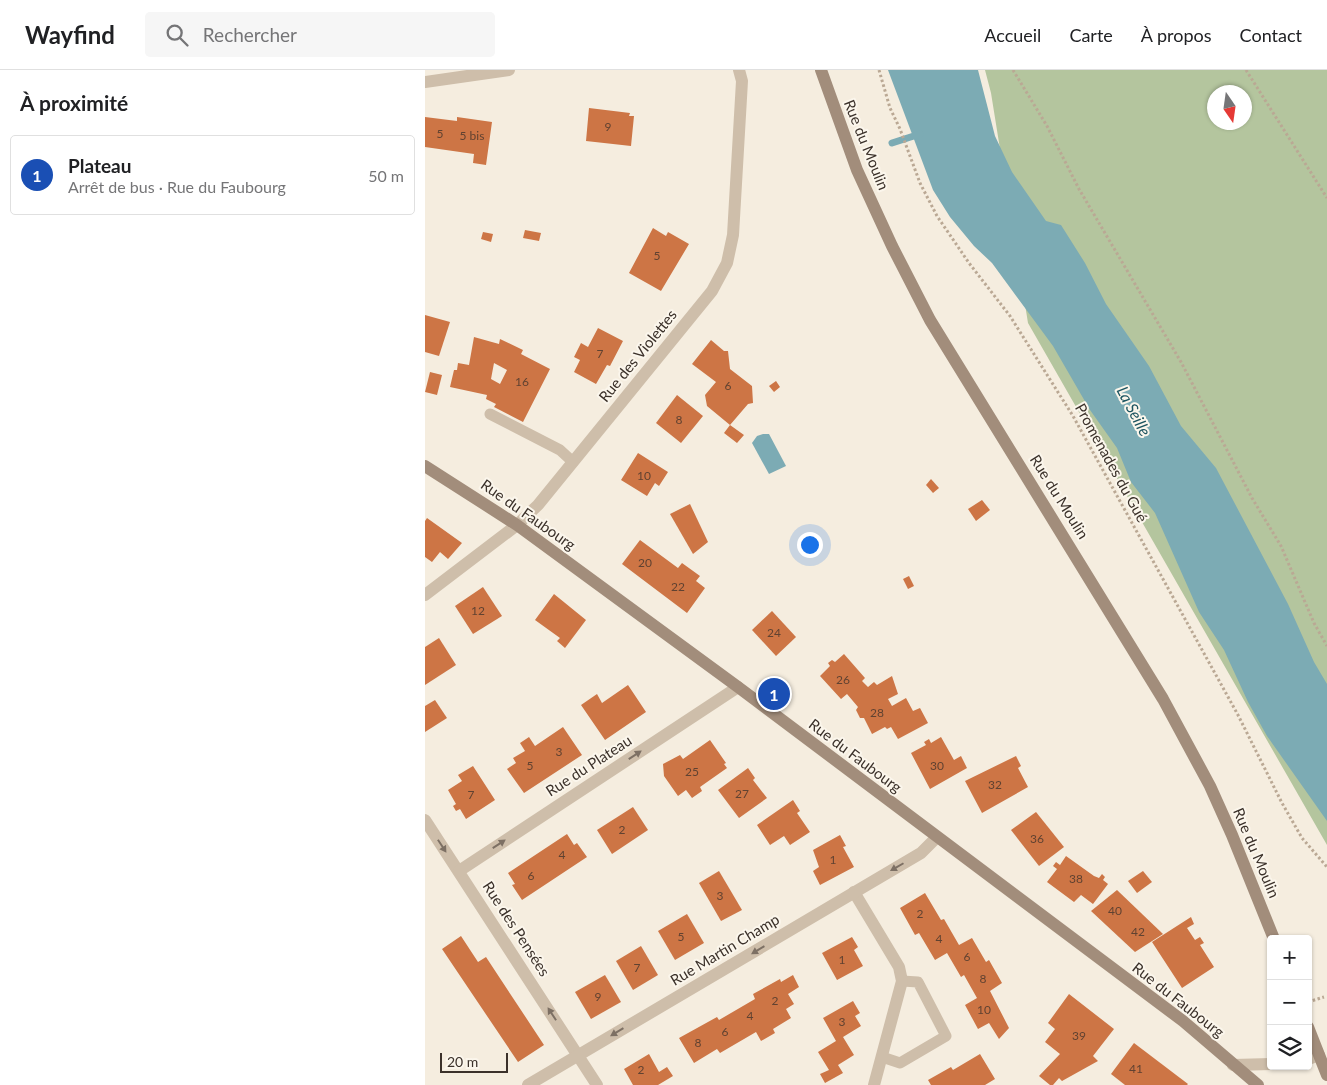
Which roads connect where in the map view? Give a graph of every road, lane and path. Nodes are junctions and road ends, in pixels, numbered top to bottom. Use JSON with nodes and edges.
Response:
{"nodes":[{"id":1,"x":509,"y":70,"type":"edge"},
{"id":2,"x":739,"y":70,"type":"edge"},
{"id":3,"x":821,"y":70,"type":"edge"},
{"id":4,"x":879,"y":70,"type":"edge"},
{"id":5,"x":1013,"y":70,"type":"edge"},
{"id":6,"x":1246,"y":70,"type":"edge"},
{"id":7,"x":425,"y":82,"type":"edge"},
{"id":8,"x":1327,"y":198,"type":"edge"},
{"id":9,"x":490,"y":414,"type":"dead end"},
{"id":10,"x":573,"y":462,"type":"junction"},
{"id":11,"x":425,"y":466,"type":"edge"},
{"id":12,"x":517,"y":525,"type":"junction"},
{"id":13,"x":425,"y":595,"type":"edge"},
{"id":14,"x":1327,"y":646,"type":"edge"},
{"id":15,"x":738,"y":687,"type":"junction"},
{"id":16,"x":425,"y":820,"type":"edge"},
{"id":17,"x":936,"y":838,"type":"junction"},
{"id":18,"x":1327,"y":867,"type":"edge"},
{"id":19,"x":459,"y":871,"type":"junction"},
{"id":20,"x":854,"y":892,"type":"junction"},
{"id":21,"x":1272,"y":935,"type":"edge"},
{"id":22,"x":902,"y":980,"type":"junction"},
{"id":23,"x":1324,"y":996,"type":"dead end"},
{"id":24,"x":1312,"y":1000,"type":"edge"},
{"id":25,"x":579,"y":1055,"type":"junction"},
{"id":26,"x":882,"y":1057,"type":"junction"},
{"id":27,"x":1314,"y":1057,"type":"edge"},
{"id":28,"x":1267,"y":1064,"type":"edge"},
{"id":29,"x":1233,"y":1065,"type":"junction"},
{"id":30,"x":1327,"y":1075,"type":"edge"},
{"id":31,"x":528,"y":1085,"type":"edge"},
{"id":32,"x":597,"y":1085,"type":"edge"},
{"id":33,"x":874,"y":1085,"type":"edge"},
{"id":34,"x":1258,"y":1085,"type":"edge"},
{"id":35,"x":1268,"y":1085,"type":"edge"}],
"edges":[{"from":1,"to":7,"type":"street"},
{"from":2,"to":10,"type":"street","name":"Rue des Violettes"},
{"from":3,"to":21,"type":"main road","name":"Rue du Moulin"},
{"from":4,"to":18,"type":"path","name":"Promenades du Gué"},
{"from":5,"to":14,"type":"path"},
{"from":6,"to":8,"type":"path"},
{"from":9,"to":10,"type":"lane"},
{"from":10,"to":12,"type":"street","name":"Rue des Violettes"},
{"from":11,"to":12,"type":"main road","name":"Rue du Faubourg"},
{"from":12,"to":13,"type":"street","name":"Rue des Violettes"},
{"from":12,"to":15,"type":"main road","name":"Rue du Faubourg"},
{"from":15,"to":17,"type":"main road","name":"Rue du Faubourg"},
{"from":19,"to":15,"type":"street","name":"Rue du Plateau","one_way":true},
{"from":16,"to":19,"type":"street","name":"Rue des Pensées","one_way":true},
{"from":17,"to":20,"type":"street","name":"Rue Martin Champ","one_way":true},
{"from":17,"to":29,"type":"main road","name":"Rue du Faubourg"},
{"from":25,"to":19,"type":"street","name":"Rue des Pensées","one_way":true},
{"from":20,"to":22,"type":"street"},
{"from":20,"to":25,"type":"street","name":"Rue Martin Champ","one_way":true},
{"from":22,"to":26,"type":"street"},
{"from":22,"to":26,"type":"lane"},
{"from":23,"to":24,"type":"path"},
{"from":25,"to":31,"type":"street","name":"Rue Martin Champ"},
{"from":25,"to":32,"type":"street","name":"Rue des Pensées"},
{"from":26,"to":33,"type":"street"},
{"from":27,"to":30,"type":"main road"},
{"from":28,"to":29,"type":"street"},
{"from":29,"to":34,"type":"main road","name":"Rue du Faubourg"},
{"from":29,"to":35,"type":"street","name":"Rue du Faubourg"}]}
